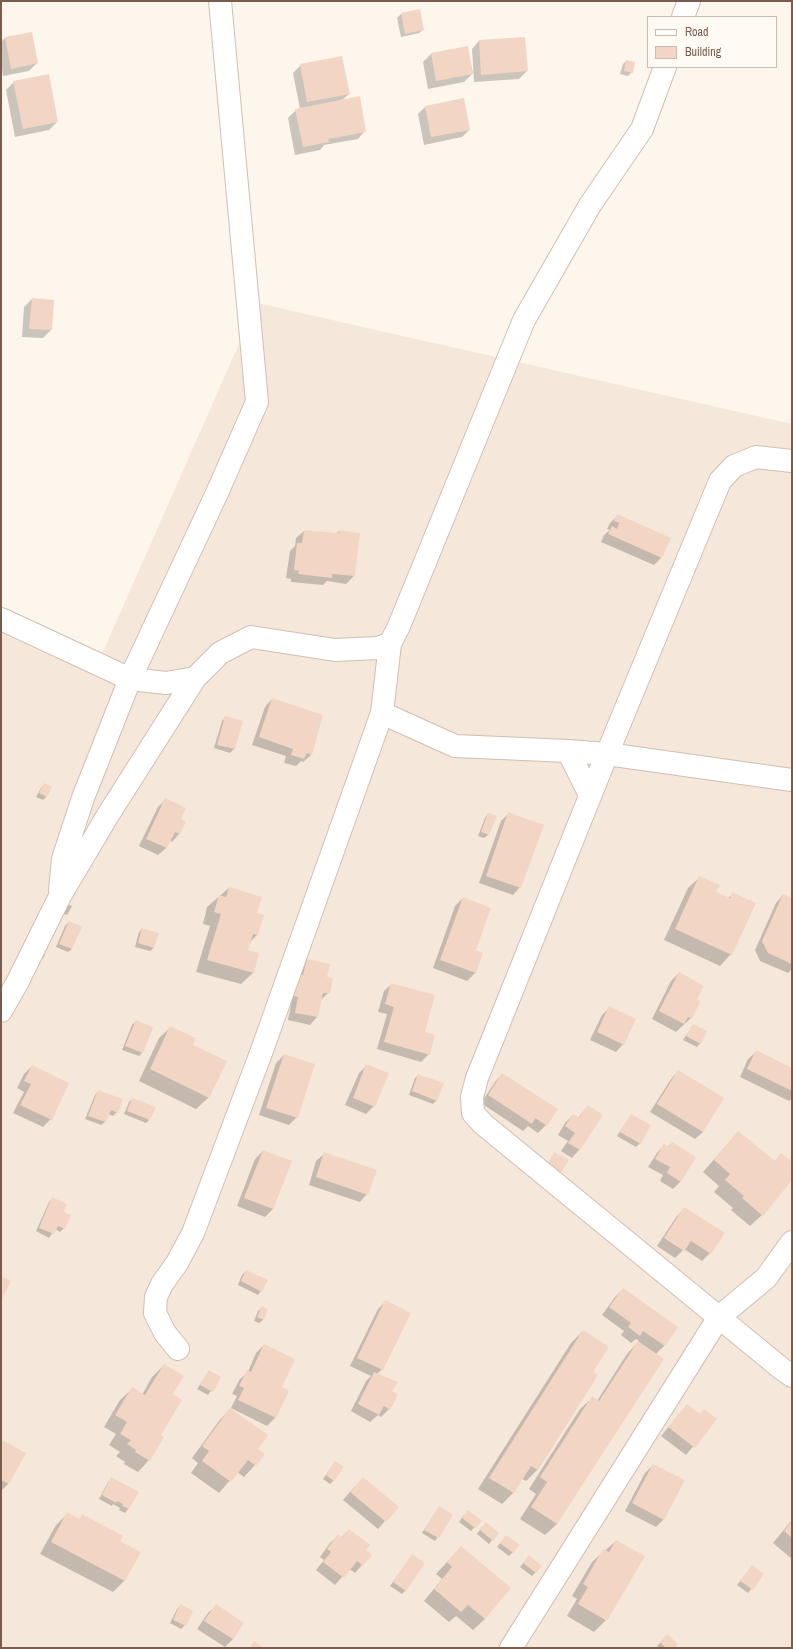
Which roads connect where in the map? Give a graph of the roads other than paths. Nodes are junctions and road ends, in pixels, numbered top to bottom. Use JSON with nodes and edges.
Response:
{"nodes":[{"id":1,"x":220,"y":1,"type":"edge"},
{"id":2,"x":689,"y":1,"type":"edge"},
{"id":3,"x":683,"y":16,"type":"edge"},
{"id":4,"x":665,"y":68,"type":"edge"},
{"id":5,"x":792,"y":461,"type":"edge"},
{"id":6,"x":1,"y":619,"type":"edge"},
{"id":7,"x":390,"y":644,"type":"junction"},
{"id":8,"x":130,"y":678,"type":"junction"},
{"id":9,"x":195,"y":678,"type":"junction"},
{"id":10,"x":382,"y":713,"type":"junction"},
{"id":11,"x":568,"y":751,"type":"junction"},
{"id":12,"x":606,"y":754,"type":"junction"},
{"id":13,"x":792,"y":780,"type":"edge"},
{"id":14,"x":590,"y":795,"type":"junction"},
{"id":15,"x":60,"y":896,"type":"junction"},
{"id":16,"x":1,"y":1011,"type":"edge"},
{"id":17,"x":792,"y":1242,"type":"edge"},
{"id":18,"x":719,"y":1317,"type":"junction"},
{"id":19,"x":178,"y":1349,"type":"dead end"},
{"id":20,"x":792,"y":1376,"type":"edge"},
{"id":21,"x":511,"y":1648,"type":"edge"}],
"edges":[{"from":1,"to":8,"type":"street"},
{"from":2,"to":3,"type":"street"},
{"from":4,"to":7,"type":"street"},
{"from":5,"to":12,"type":"street"},
{"from":6,"to":8,"type":"street"},
{"from":7,"to":9,"type":"street"},
{"from":7,"to":10,"type":"street"},
{"from":8,"to":9,"type":"street"},
{"from":8,"to":15,"type":"street"},
{"from":9,"to":15,"type":"street"},
{"from":10,"to":11,"type":"street"},
{"from":10,"to":19,"type":"street"},
{"from":11,"to":12,"type":"street"},
{"from":11,"to":14,"type":"street"},
{"from":12,"to":13,"type":"street"},
{"from":12,"to":14,"type":"street"},
{"from":14,"to":18,"type":"street"},
{"from":15,"to":16,"type":"street"},
{"from":17,"to":18,"type":"street"},
{"from":18,"to":20,"type":"street"},
{"from":18,"to":21,"type":"street"}]}
